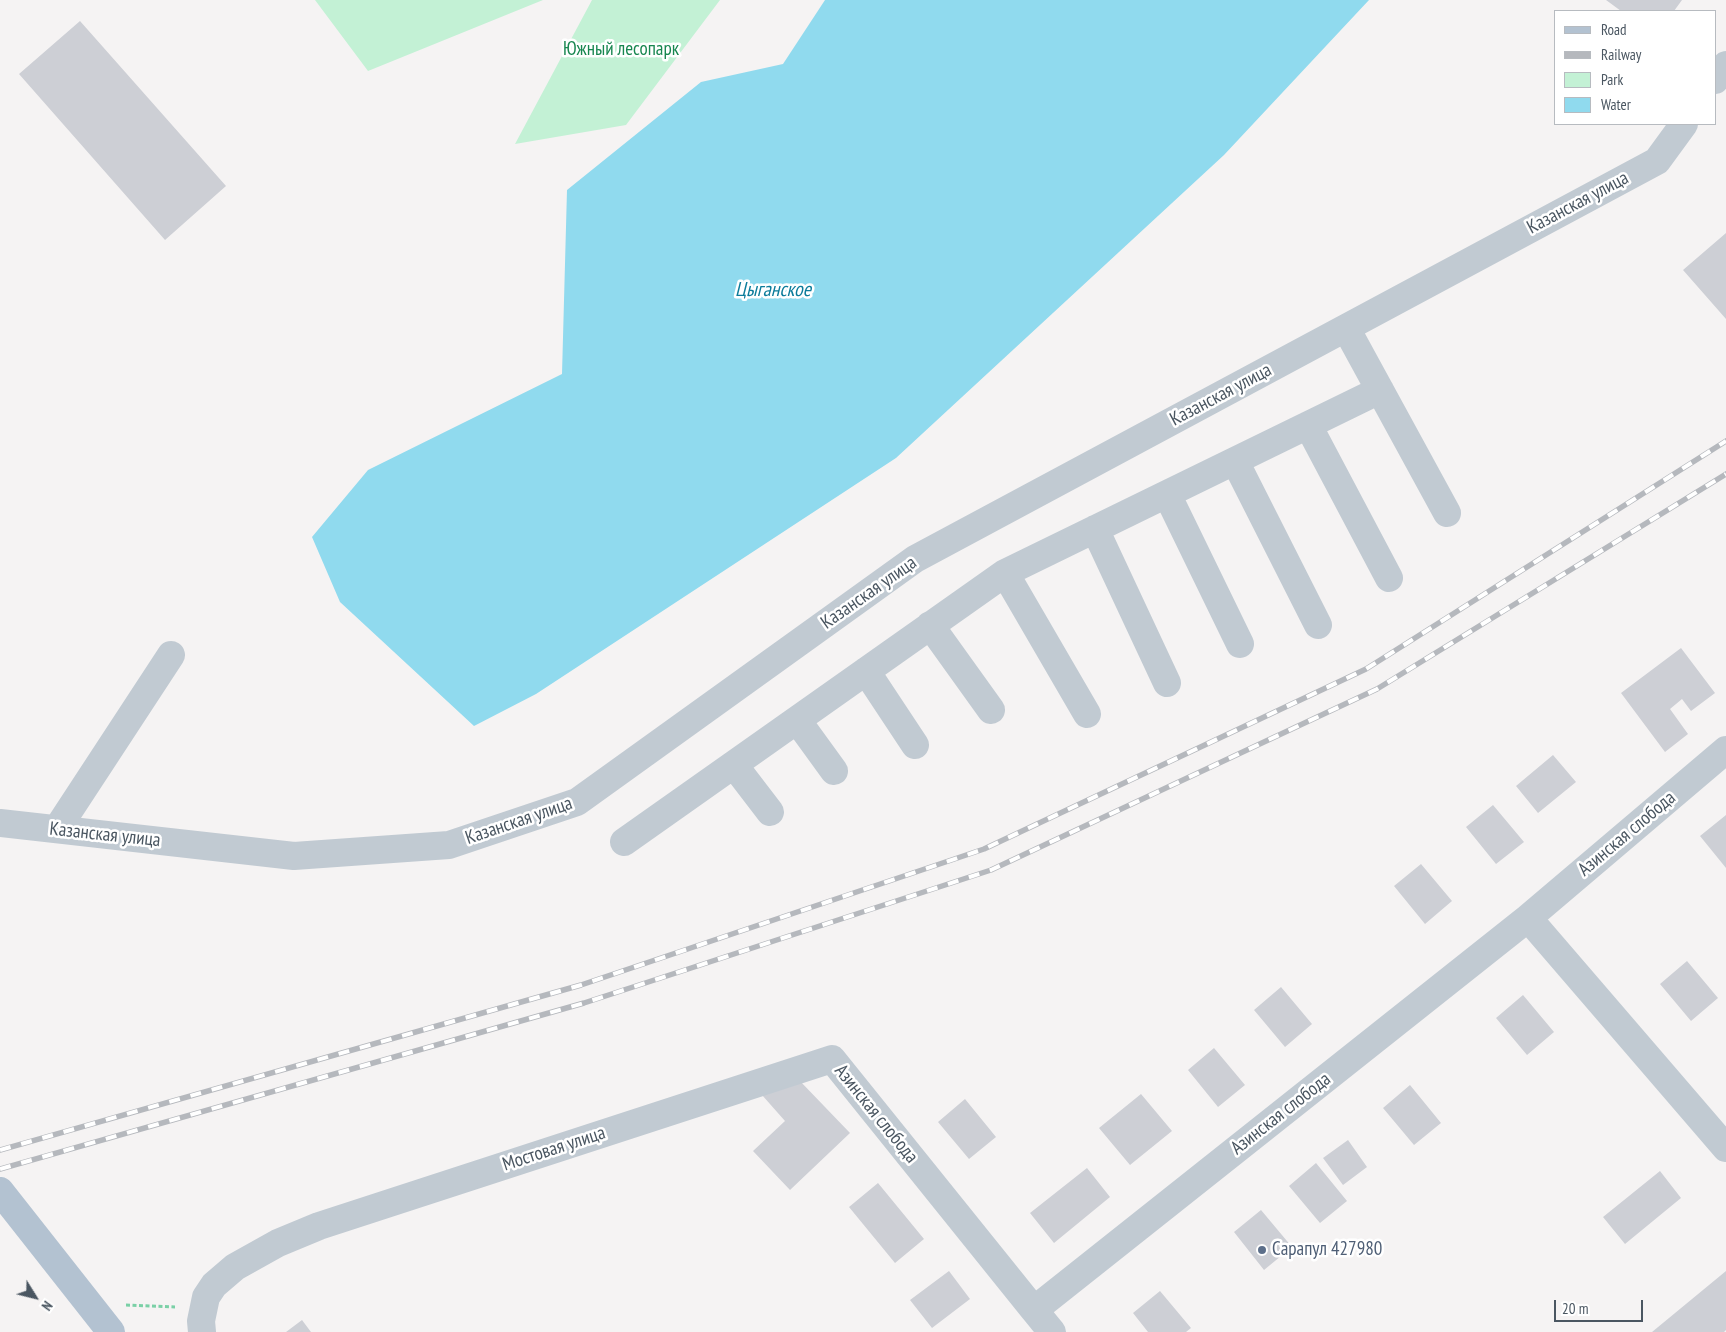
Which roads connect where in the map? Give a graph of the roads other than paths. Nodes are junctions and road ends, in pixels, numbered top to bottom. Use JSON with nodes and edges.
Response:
{"nodes":[{"id":1,"x":1726,"y":65,"type":"edge"},
{"id":2,"x":1716,"y":79,"type":"edge"},
{"id":3,"x":1683,"y":125,"type":"edge"},
{"id":4,"x":1346,"y":328,"type":"junction"},
{"id":5,"x":1380,"y":390,"type":"junction"},
{"id":6,"x":1308,"y":425,"type":"junction"},
{"id":7,"x":1235,"y":461,"type":"junction"},
{"id":8,"x":1166,"y":494,"type":"junction"},
{"id":9,"x":1447,"y":513,"type":"dead end"},
{"id":10,"x":1095,"y":529,"type":"junction"},
{"id":11,"x":1005,"y":573,"type":"junction"},
{"id":12,"x":1389,"y":578,"type":"dead end"},
{"id":13,"x":930,"y":625,"type":"junction"},
{"id":14,"x":1318,"y":625,"type":"dead end"},
{"id":15,"x":1240,"y":644,"type":"dead end"},
{"id":16,"x":171,"y":655,"type":"dead end"},
{"id":17,"x":866,"y":671,"type":"junction"},
{"id":18,"x":1167,"y":684,"type":"dead end"},
{"id":19,"x":991,"y":710,"type":"dead end"},
{"id":20,"x":1088,"y":714,"type":"dead end"},
{"id":21,"x":797,"y":720,"type":"junction"},
{"id":22,"x":915,"y":745,"type":"dead end"},
{"id":23,"x":1726,"y":750,"type":"edge"},
{"id":24,"x":734,"y":764,"type":"junction"},
{"id":25,"x":834,"y":771,"type":"dead end"},
{"id":26,"x":770,"y":812,"type":"dead end"},
{"id":27,"x":0,"y":823,"type":"edge"},
{"id":28,"x":57,"y":829,"type":"junction"},
{"id":29,"x":624,"y":842,"type":"dead end"},
{"id":30,"x":1528,"y":918,"type":"junction"},
{"id":31,"x":832,"y":1059,"type":"joint"},
{"id":32,"x":1726,"y":1148,"type":"edge"},
{"id":33,"x":0,"y":1191,"type":"edge"},
{"id":34,"x":1034,"y":1310,"type":"junction"},
{"id":35,"x":202,"y":1320,"type":"edge"},
{"id":36,"x":111,"y":1332,"type":"edge"},
{"id":37,"x":1052,"y":1332,"type":"edge"}],
"edges":[{"from":1,"to":2,"type":"street"},
{"from":3,"to":4,"type":"street","name":"Казанская улица"},
{"from":4,"to":5,"type":"street"},
{"from":4,"to":28,"type":"street","name":"Казанская улица"},
{"from":5,"to":6,"type":"street"},
{"from":5,"to":9,"type":"street"},
{"from":6,"to":7,"type":"street"},
{"from":6,"to":12,"type":"street"},
{"from":7,"to":8,"type":"street"},
{"from":7,"to":14,"type":"street"},
{"from":8,"to":10,"type":"street"},
{"from":8,"to":15,"type":"street"},
{"from":10,"to":11,"type":"street"},
{"from":10,"to":18,"type":"street"},
{"from":11,"to":13,"type":"street"},
{"from":11,"to":20,"type":"street"},
{"from":13,"to":17,"type":"street"},
{"from":13,"to":19,"type":"street"},
{"from":16,"to":28,"type":"street"},
{"from":17,"to":21,"type":"street"},
{"from":17,"to":22,"type":"street"},
{"from":21,"to":24,"type":"street"},
{"from":21,"to":25,"type":"street"},
{"from":23,"to":30,"type":"street","name":"Азинская слобода"},
{"from":24,"to":26,"type":"street"},
{"from":24,"to":29,"type":"street"},
{"from":27,"to":28,"type":"street","name":"Казанская улица"},
{"from":30,"to":32,"type":"street"},
{"from":30,"to":34,"type":"street","name":"Азинская слобода"},
{"from":31,"to":34,"type":"street","name":"Азинская слобода"},
{"from":31,"to":35,"type":"street","name":"Мостовая улица"},
{"from":33,"to":36,"type":"main road"},
{"from":34,"to":37,"type":"street","name":"Азинская слобода"}]}
